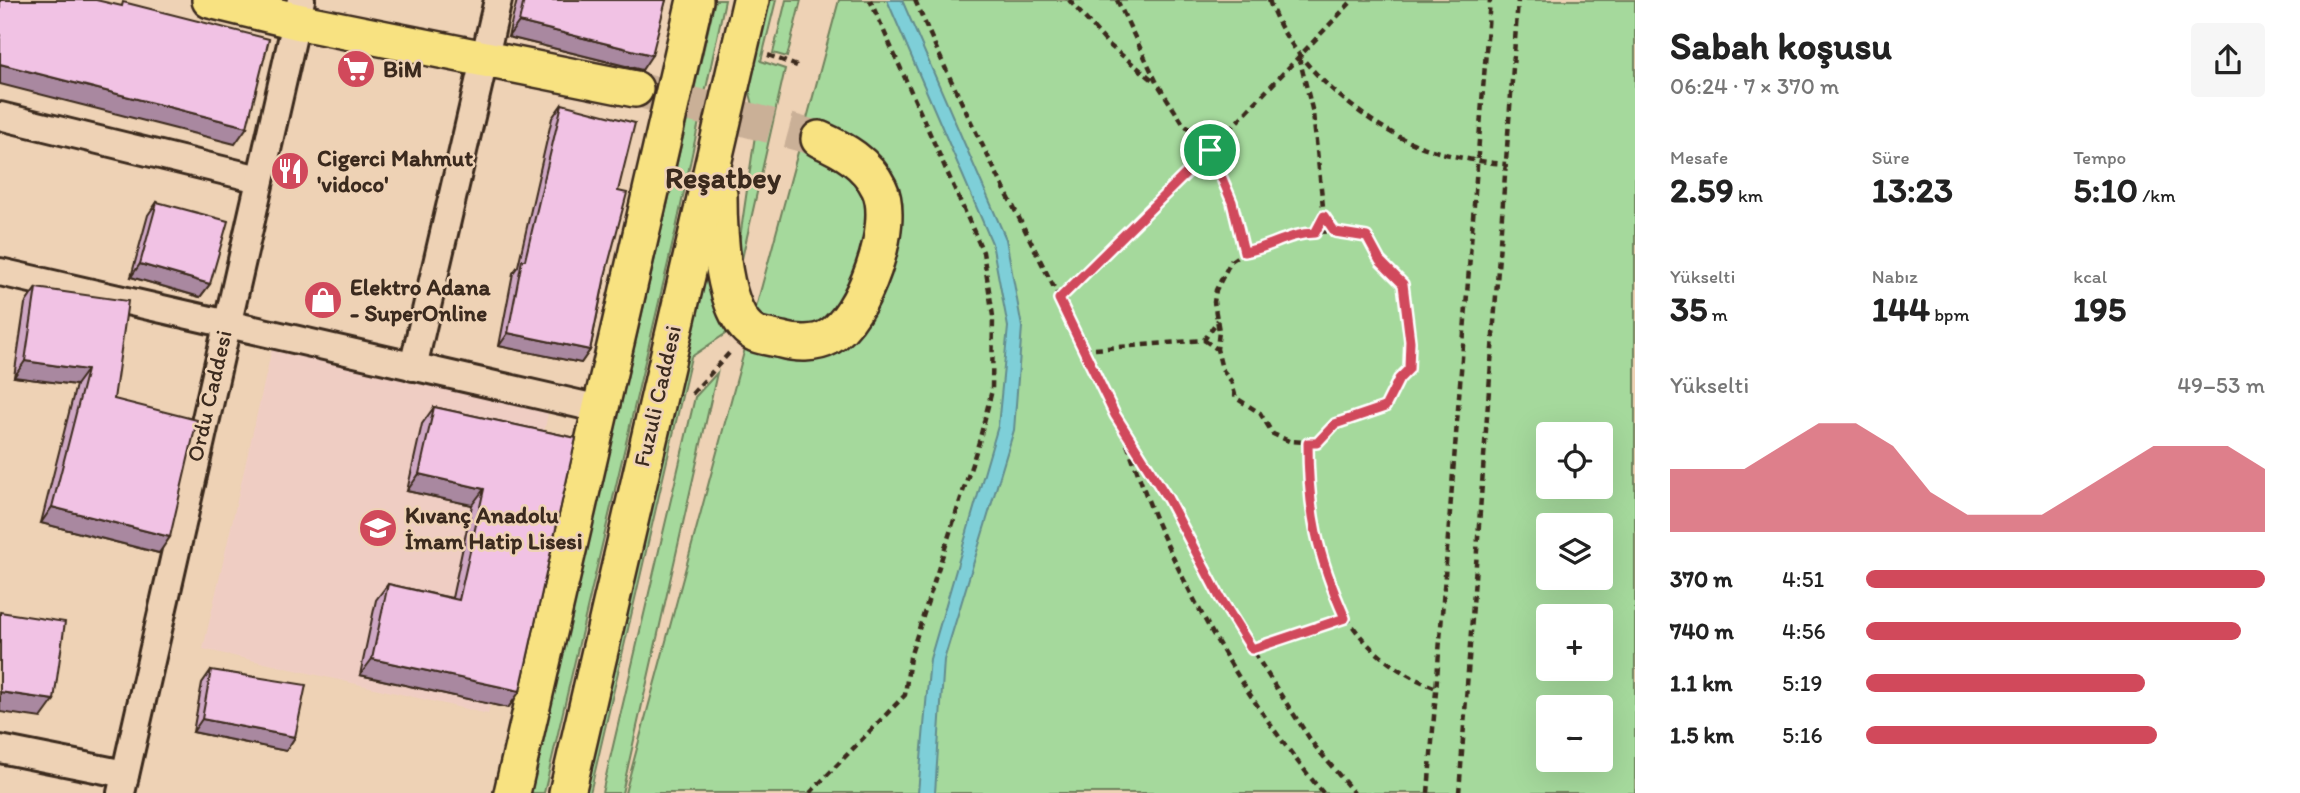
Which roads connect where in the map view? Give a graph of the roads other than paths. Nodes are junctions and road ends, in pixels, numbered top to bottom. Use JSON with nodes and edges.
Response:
{"nodes":[{"id":1,"x":210,"y":0,"type":"edge"},
{"id":2,"x":498,"y":0,"type":"edge"},
{"id":3,"x":695,"y":0,"type":"edge"},
{"id":4,"x":751,"y":0,"type":"edge"},
{"id":5,"x":298,"y":10,"type":"edge"},
{"id":6,"x":493,"y":60,"type":"junction"},
{"id":7,"x":635,"y":89,"type":"tunnel mouth"},
{"id":8,"x":0,"y":116,"type":"edge"},
{"id":9,"x":665,"y":131,"type":"junction"},
{"id":10,"x":819,"y":139,"type":"tunnel mouth"},
{"id":11,"x":719,"y":144,"type":"junction"},
{"id":12,"x":259,"y":178,"type":"junction"},
{"id":13,"x":0,"y":272,"type":"edge"},
{"id":14,"x":225,"y":324,"type":"junction"},
{"id":15,"x":414,"y":367,"type":"junction"},
{"id":16,"x":600,"y":409,"type":"junction"},
{"id":17,"x":0,"y":749,"type":"edge"},
{"id":18,"x":123,"y":784,"type":"edge"},
{"id":19,"x":512,"y":793,"type":"edge"},
{"id":20,"x":567,"y":793,"type":"edge"}],
"edges":[{"from":1,"to":5,"type":"main road"},
{"from":2,"to":6,"type":"street"},
{"from":3,"to":9,"type":"main road"},
{"from":4,"to":11,"type":"main road","name":"Fuzuli Caddesi"},
{"from":5,"to":6,"type":"main road"},
{"from":5,"to":12,"type":"street","name":"Ordu Caddesi"},
{"from":6,"to":7,"type":"main road"},
{"from":6,"to":9,"type":"main road"},
{"from":6,"to":15,"type":"street"},
{"from":8,"to":12,"type":"street"},
{"from":9,"to":16,"type":"main road"},
{"from":10,"to":11,"type":"main road"},
{"from":11,"to":20,"type":"main road","name":"Fuzuli Caddesi"},
{"from":12,"to":14,"type":"street","name":"Ordu Caddesi"},
{"from":13,"to":14,"type":"street"},
{"from":14,"to":15,"type":"street"},
{"from":14,"to":18,"type":"street","name":"Ordu Caddesi"},
{"from":15,"to":16,"type":"street"},
{"from":16,"to":19,"type":"main road"},
{"from":17,"to":18,"type":"street"}]}
